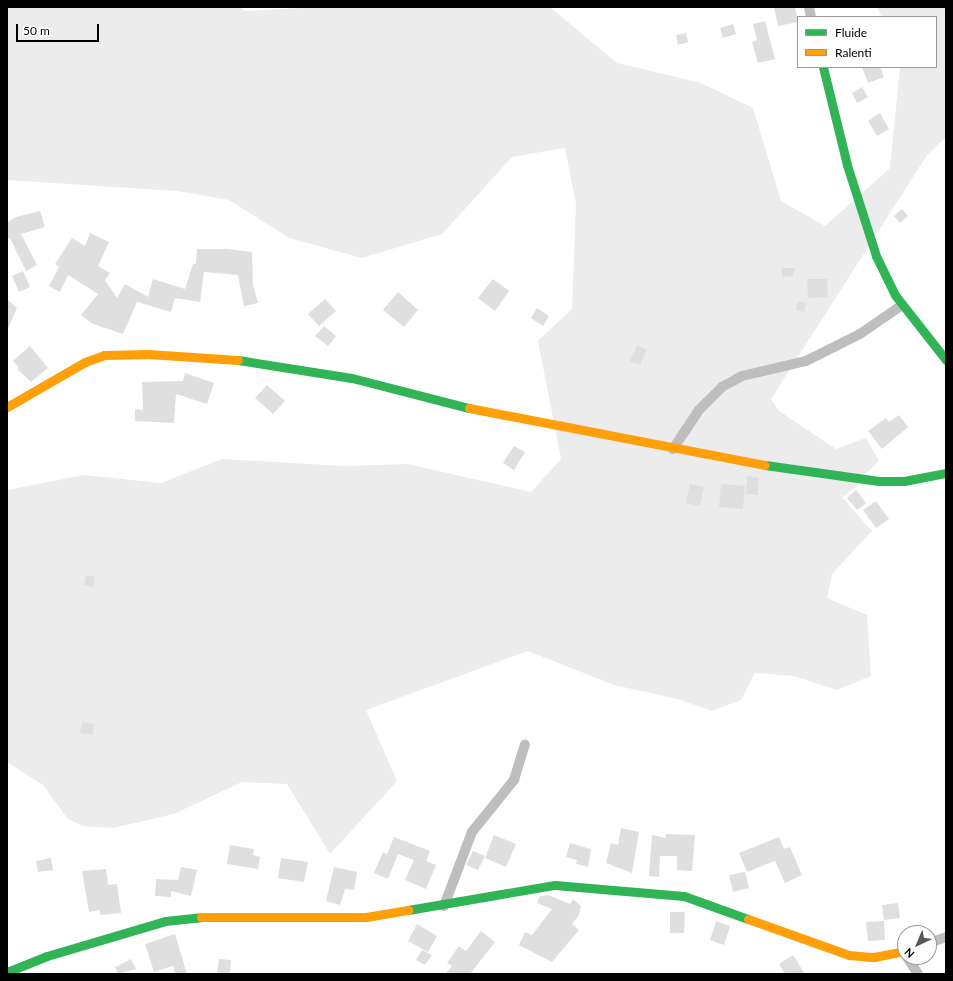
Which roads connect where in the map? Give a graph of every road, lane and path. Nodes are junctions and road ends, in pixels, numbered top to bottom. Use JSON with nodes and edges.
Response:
{"nodes":[{"id":1,"x":823,"y":68,"type":"edge"},
{"id":2,"x":902,"y":304,"type":"junction"},
{"id":3,"x":944,"y":354,"type":"edge"},
{"id":4,"x":7,"y":407,"type":"edge"},
{"id":5,"x":673,"y":449,"type":"junction"},
{"id":6,"x":946,"y":473,"type":"edge"},
{"id":7,"x":525,"y":745,"type":"dead end"},
{"id":8,"x":444,"y":906,"type":"junction"},
{"id":9,"x":897,"y":954,"type":"edge"},
{"id":10,"x":7,"y":972,"type":"edge"}],
"edges":[{"from":1,"to":2,"type":"street"},
{"from":2,"to":3,"type":"street"},
{"from":2,"to":5,"type":"street"},
{"from":4,"to":5,"type":"street"},
{"from":5,"to":6,"type":"street"},
{"from":7,"to":8,"type":"street"},
{"from":8,"to":9,"type":"street"},
{"from":8,"to":10,"type":"street"}]}
